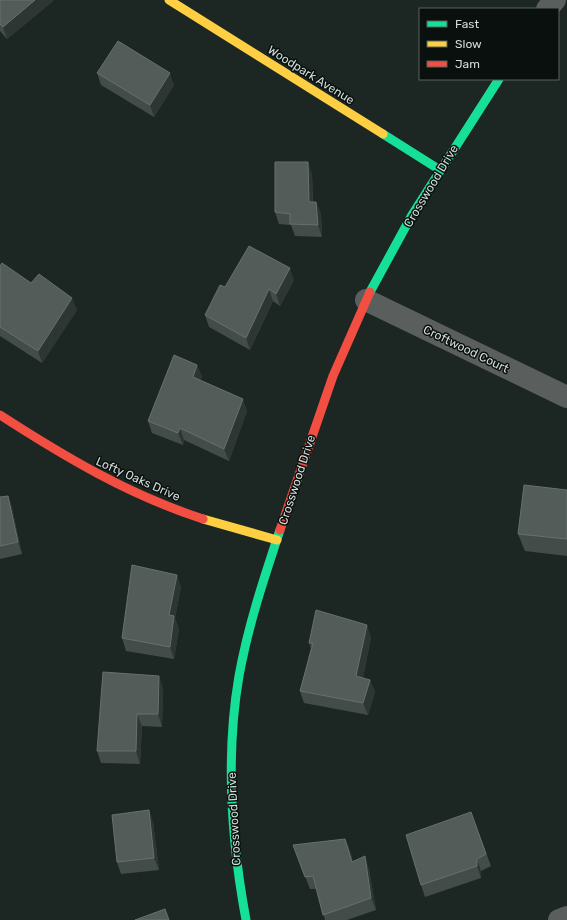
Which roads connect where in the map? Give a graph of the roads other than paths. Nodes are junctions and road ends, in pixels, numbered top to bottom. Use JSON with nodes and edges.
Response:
{"nodes":[{"id":1,"x":169,"y":0,"type":"edge"},
{"id":2,"x":555,"y":0,"type":"edge"},
{"id":3,"x":548,"y":8,"type":"edge"},
{"id":4,"x":498,"y":80,"type":"edge"},
{"id":5,"x":440,"y":170,"type":"junction"},
{"id":6,"x":366,"y":300,"type":"junction"},
{"id":7,"x":567,"y":397,"type":"edge"},
{"id":8,"x":0,"y":415,"type":"edge"},
{"id":9,"x":277,"y":540,"type":"junction"},
{"id":10,"x":567,"y":917,"type":"edge"},
{"id":11,"x":246,"y":920,"type":"edge"},
{"id":12,"x":559,"y":920,"type":"edge"}],
"edges":[{"from":1,"to":5,"type":"street","name":"Woodpark Avenue"},
{"from":2,"to":3,"type":"street"},
{"from":4,"to":5,"type":"street","name":"Crosswood Drive"},
{"from":5,"to":6,"type":"street","name":"Crosswood Drive"},
{"from":6,"to":7,"type":"street","name":"Croftwood Court"},
{"from":6,"to":9,"type":"street","name":"Crosswood Drive"},
{"from":8,"to":9,"type":"street","name":"Lofty Oaks Drive"},
{"from":9,"to":11,"type":"street","name":"Crosswood Drive"},
{"from":10,"to":12,"type":"street"}]}
